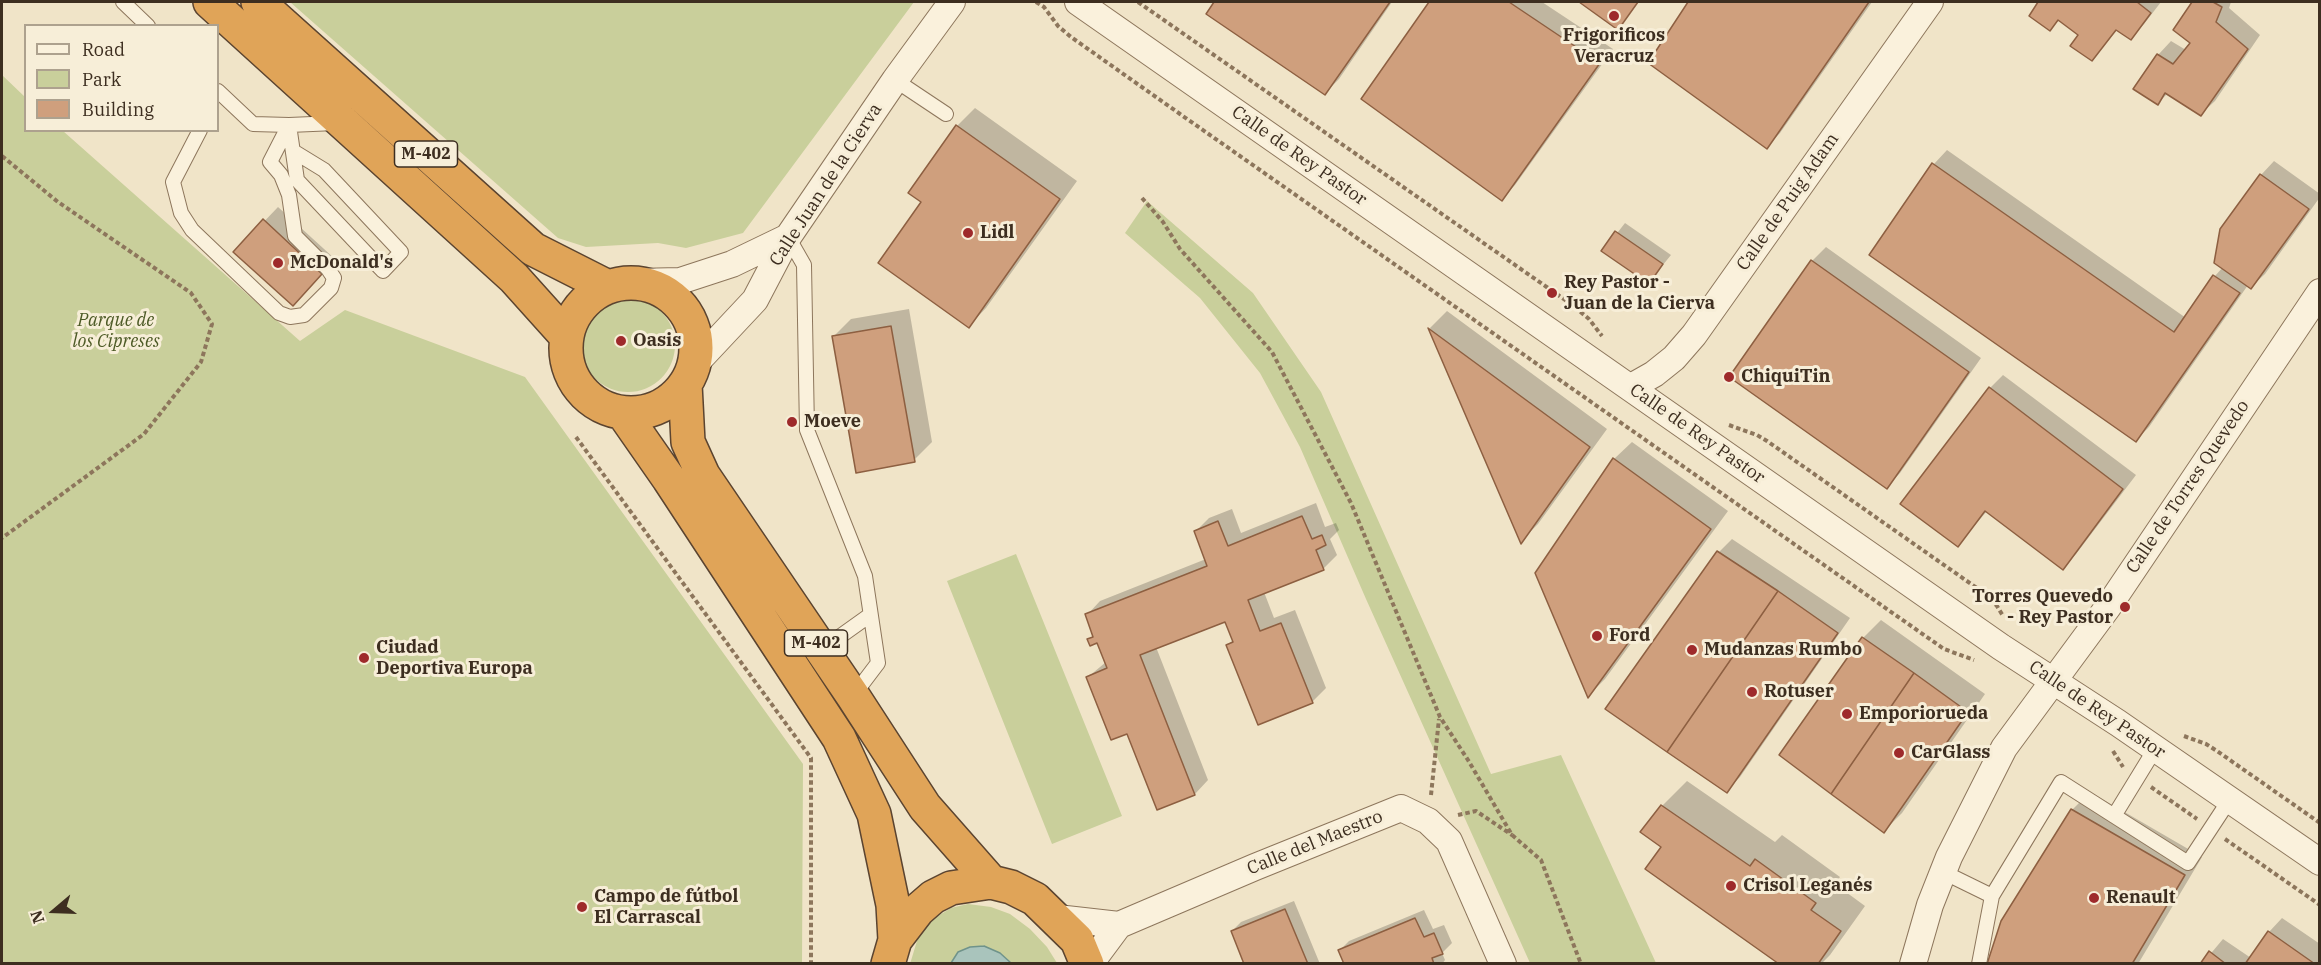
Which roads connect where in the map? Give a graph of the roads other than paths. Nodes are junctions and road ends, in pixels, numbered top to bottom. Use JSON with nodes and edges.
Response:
{"nodes":[{"id":1,"x":123,"y":2,"type":"edge"},
{"id":2,"x":210,"y":2,"type":"edge"},
{"id":3,"x":258,"y":2,"type":"edge"},
{"id":4,"x":952,"y":2,"type":"edge"},
{"id":5,"x":1078,"y":2,"type":"edge"},
{"id":6,"x":1930,"y":2,"type":"edge"},
{"id":7,"x":146,"y":24,"type":"edge"},
{"id":8,"x":895,"y":80,"type":"junction"},
{"id":9,"x":219,"y":94,"type":"edge"},
{"id":10,"x":946,"y":114,"type":"dead end"},
{"id":11,"x":344,"y":123,"type":"junction"},
{"id":12,"x":289,"y":125,"type":"junction"},
{"id":13,"x":199,"y":132,"type":"edge"},
{"id":14,"x":293,"y":151,"type":"junction"},
{"id":15,"x":788,"y":237,"type":"junction"},
{"id":16,"x":620,"y":284,"type":"junction"},
{"id":17,"x":2319,"y":292,"type":"edge"},
{"id":18,"x":567,"y":336,"type":"junction"},
{"id":19,"x":690,"y":374,"type":"junction"},
{"id":20,"x":1630,"y":387,"type":"junction"},
{"id":21,"x":623,"y":413,"type":"junction"},
{"id":22,"x":870,"y":615,"type":"junction"},
{"id":23,"x":821,"y":650,"type":"junction"},
{"id":24,"x":2053,"y":680,"type":"junction"},
{"id":25,"x":853,"y":696,"type":"junction"},
{"id":26,"x":2155,"y":749,"type":"junction"},
{"id":27,"x":2230,"y":800,"type":"junction"},
{"id":28,"x":2114,"y":816,"type":"junction"},
{"id":29,"x":2319,"y":862,"type":"edge"},
{"id":30,"x":1942,"y":872,"type":"junction"},
{"id":31,"x":991,"y":882,"type":"junction"},
{"id":32,"x":1992,"y":896,"type":"junction"},
{"id":33,"x":1057,"y":918,"type":"junction"},
{"id":34,"x":1119,"y":925,"type":"junction"},
{"id":35,"x":892,"y":952,"type":"edge"},
{"id":36,"x":1089,"y":963,"type":"edge"},
{"id":37,"x":1503,"y":963,"type":"edge"},
{"id":38,"x":1913,"y":963,"type":"edge"},
{"id":39,"x":1978,"y":963,"type":"edge"}],
"edges":[{"from":1,"to":7,"type":"lane"},
{"from":2,"to":11,"type":"highway","number":"M-402"},
{"from":3,"to":16,"type":"highway","number":"M-402"},
{"from":4,"to":8,"type":"street","name":"Calle Juan de la Cierva"},
{"from":5,"to":20,"type":"street","name":"Calle de Rey Pastor"},
{"from":6,"to":20,"type":"street","name":"Calle de Puig Adam"},
{"from":8,"to":10,"type":"lane"},
{"from":8,"to":15,"type":"street","name":"Calle Juan de la Cierva"},
{"from":9,"to":12,"type":"lane"},
{"from":11,"to":12,"type":"lane"},
{"from":11,"to":18,"type":"highway","number":"M-402"},
{"from":12,"to":13,"type":"lane"},
{"from":12,"to":14,"type":"lane"},
{"from":14,"to":14,"type":"lane"},
{"from":15,"to":16,"type":"street"},
{"from":15,"to":19,"type":"street","name":"Calle Juan de la Cierva"},
{"from":15,"to":22,"type":"lane"},
{"from":16,"to":18,"type":"highway"},
{"from":16,"to":19,"type":"highway","number":"M-402"},
{"from":17,"to":24,"type":"street","name":"Calle de Torres Quevedo"},
{"from":18,"to":21,"type":"highway"},
{"from":19,"to":21,"type":"highway"},
{"from":19,"to":23,"type":"highway","number":"M-402"},
{"from":20,"to":24,"type":"street","name":"Calle de Rey Pastor"},
{"from":21,"to":35,"type":"highway","number":"M-402"},
{"from":22,"to":23,"type":"lane"},
{"from":22,"to":25,"type":"lane"},
{"from":23,"to":25,"type":"highway","number":"M-402"},
{"from":24,"to":26,"type":"street","name":"Calle de Rey Pastor"},
{"from":24,"to":30,"type":"street","name":"Calle de Torres Quevedo"},
{"from":25,"to":31,"type":"highway","number":"M-402"},
{"from":26,"to":27,"type":"street","name":"Calle de Rey Pastor"},
{"from":26,"to":28,"type":"lane"},
{"from":27,"to":28,"type":"lane"},
{"from":27,"to":29,"type":"street","name":"Calle de Rey Pastor"},
{"from":28,"to":32,"type":"lane"},
{"from":30,"to":32,"type":"lane"},
{"from":30,"to":38,"type":"street","name":"Calle de Torres Quevedo"},
{"from":31,"to":33,"type":"highway","number":"M-402"},
{"from":31,"to":35,"type":"highway","number":"M-402"},
{"from":32,"to":39,"type":"lane"},
{"from":33,"to":34,"type":"street","name":"Calle del Maestro"},
{"from":33,"to":36,"type":"highway","number":"M-402"},
{"from":34,"to":36,"type":"street","name":"Calle del Maestro"},
{"from":34,"to":37,"type":"street","name":"Calle del Maestro"}]}
